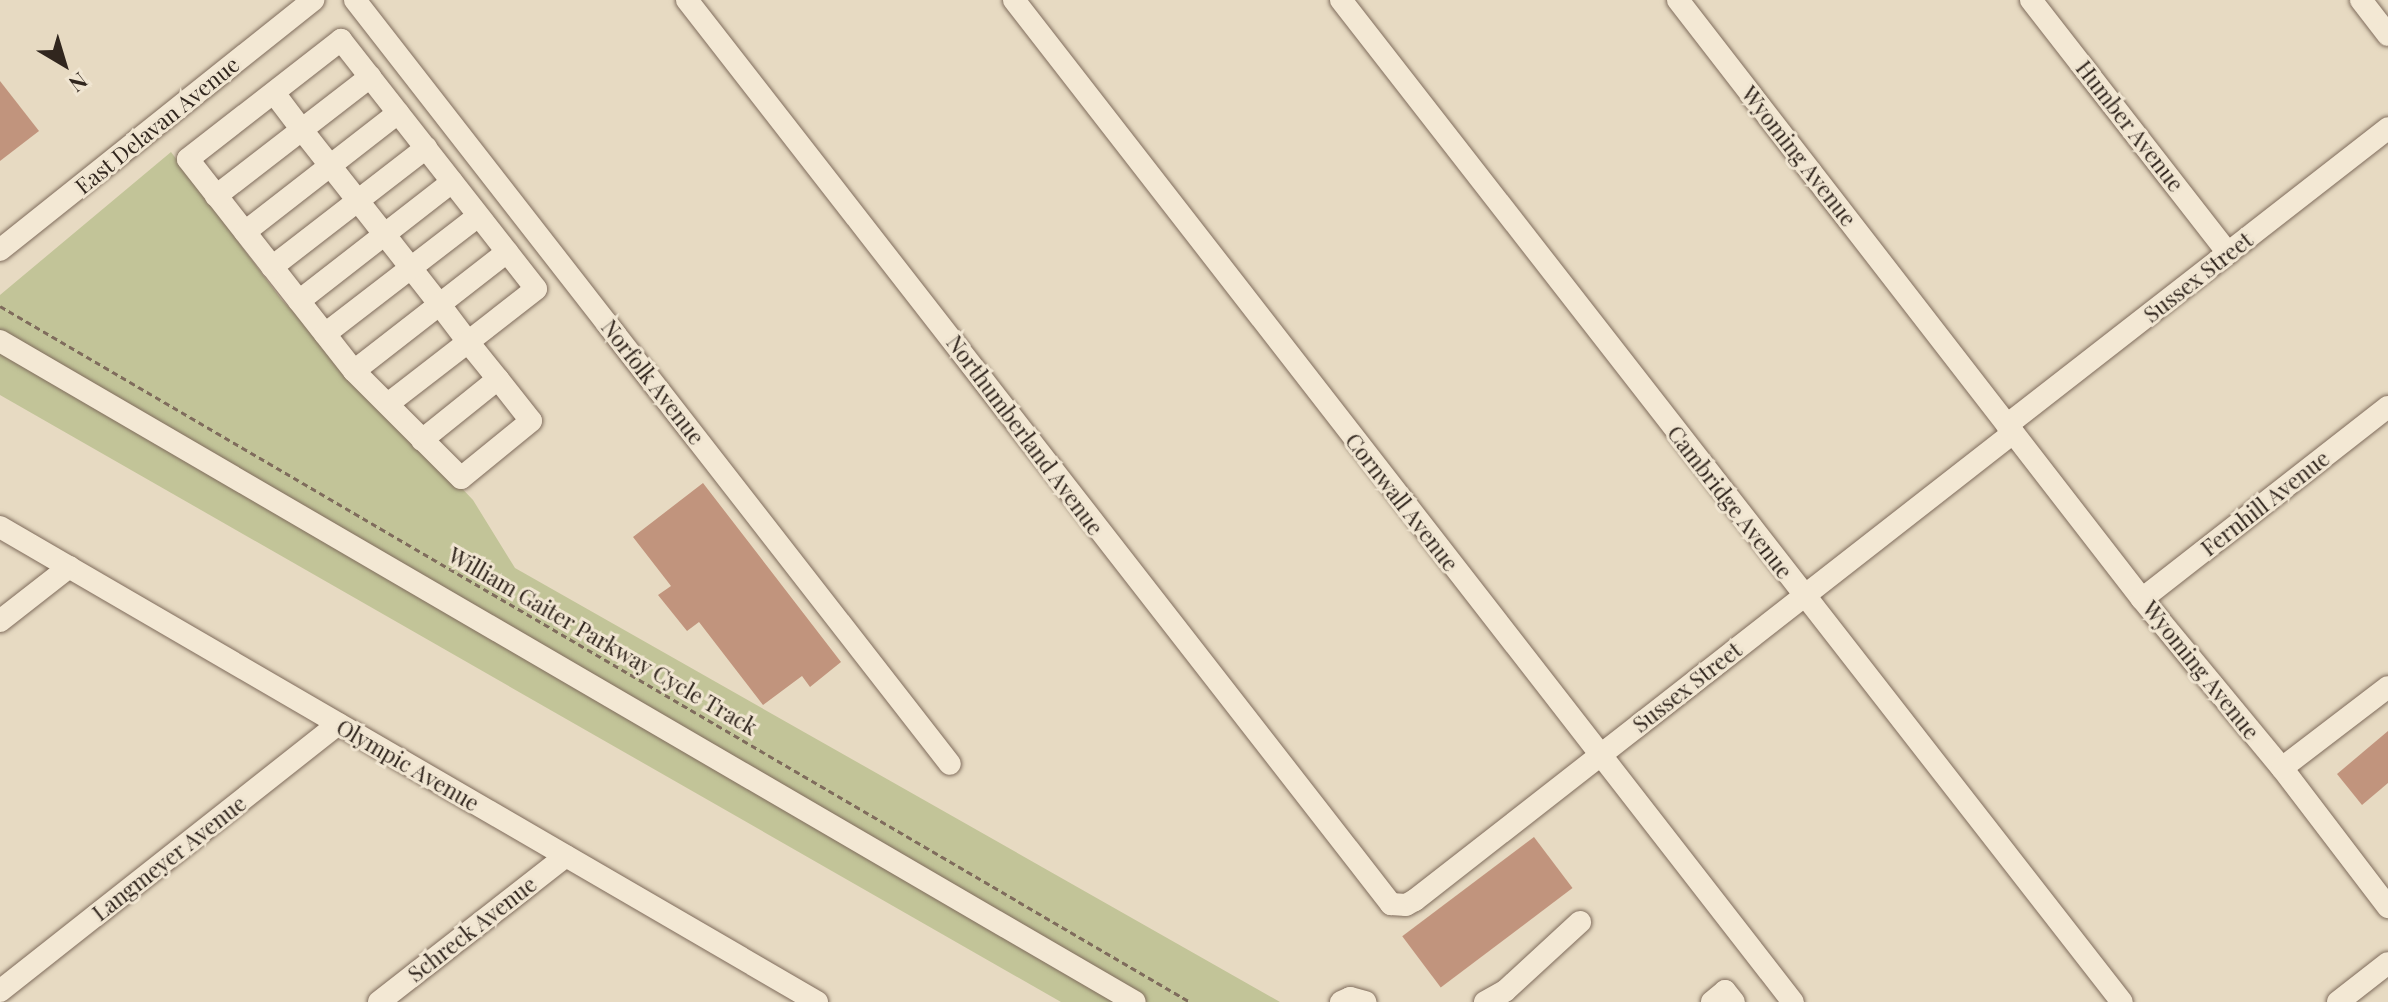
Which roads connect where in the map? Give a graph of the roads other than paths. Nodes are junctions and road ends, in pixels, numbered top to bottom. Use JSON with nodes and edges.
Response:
{"nodes":[{"id":1,"x":313,"y":0,"type":"edge"},
{"id":2,"x":355,"y":0,"type":"edge"},
{"id":3,"x":687,"y":0,"type":"edge"},
{"id":4,"x":1014,"y":0,"type":"edge"},
{"id":5,"x":1341,"y":0,"type":"edge"},
{"id":6,"x":1678,"y":0,"type":"edge"},
{"id":7,"x":2031,"y":0,"type":"edge"},
{"id":8,"x":2361,"y":0,"type":"edge"},
{"id":9,"x":2388,"y":35,"type":"edge"},
{"id":10,"x":405,"y":64,"type":"junction"},
{"id":11,"x":373,"y":82,"type":"junction"},
{"id":12,"x":274,"y":93,"type":"junction"},
{"id":13,"x":398,"y":113,"type":"junction"},
{"id":14,"x":2388,"y":128,"type":"edge"},
{"id":15,"x":302,"y":130,"type":"junction"},
{"id":16,"x":426,"y":148,"type":"junction"},
{"id":17,"x":331,"y":166,"type":"junction"},
{"id":18,"x":452,"y":182,"type":"junction"},
{"id":19,"x":216,"y":196,"type":"junction"},
{"id":20,"x":358,"y":201,"type":"junction"},
{"id":21,"x":478,"y":216,"type":"junction"},
{"id":22,"x":245,"y":232,"type":"junction"},
{"id":23,"x":385,"y":235,"type":"junction"},
{"id":24,"x":0,"y":250,"type":"edge"},
{"id":25,"x":550,"y":250,"type":"junction"},
{"id":26,"x":507,"y":252,"type":"junction"},
{"id":27,"x":2228,"y":253,"type":"junction"},
{"id":28,"x":272,"y":267,"type":"junction"},
{"id":29,"x":411,"y":268,"type":"junction"},
{"id":30,"x":521,"y":272,"type":"junction"},
{"id":31,"x":299,"y":301,"type":"junction"},
{"id":32,"x":440,"y":305,"type":"junction"},
{"id":33,"x":325,"y":334,"type":"junction"},
{"id":34,"x":0,"y":341,"type":"edge"},
{"id":35,"x":468,"y":342,"type":"junction"},
{"id":36,"x":354,"y":371,"type":"junction"},
{"id":37,"x":498,"y":379,"type":"junction"},
{"id":38,"x":389,"y":403,"type":"junction"},
{"id":39,"x":2388,"y":407,"type":"edge"},
{"id":40,"x":2010,"y":429,"type":"junction"},
{"id":41,"x":422,"y":440,"type":"junction"},
{"id":42,"x":0,"y":527,"type":"edge"},
{"id":43,"x":69,"y":567,"type":"junction"},
{"id":44,"x":1803,"y":596,"type":"junction"},
{"id":45,"x":2142,"y":599,"type":"junction"},
{"id":46,"x":0,"y":621,"type":"edge"},
{"id":47,"x":2388,"y":687,"type":"edge"},
{"id":48,"x":338,"y":724,"type":"junction"},
{"id":49,"x":1600,"y":755,"type":"junction"},
{"id":50,"x":950,"y":764,"type":"dead end"},
{"id":51,"x":2282,"y":768,"type":"junction"},
{"id":52,"x":566,"y":856,"type":"junction"},
{"id":53,"x":1363,"y":870,"type":"joint"},
{"id":54,"x":2388,"y":907,"type":"edge"},
{"id":55,"x":1580,"y":922,"type":"dead end"},
{"id":56,"x":2388,"y":963,"type":"edge"},
{"id":57,"x":0,"y":991,"type":"edge"},
{"id":58,"x":785,"y":995,"type":"edge"},
{"id":59,"x":1491,"y":1001,"type":"edge"},
{"id":60,"x":379,"y":1002,"type":"edge"},
{"id":61,"x":817,"y":1002,"type":"edge"},
{"id":62,"x":1135,"y":1002,"type":"edge"},
{"id":63,"x":1341,"y":1002,"type":"edge"},
{"id":64,"x":1365,"y":1002,"type":"edge"},
{"id":65,"x":1712,"y":1002,"type":"edge"},
{"id":66,"x":1734,"y":1002,"type":"edge"},
{"id":67,"x":1793,"y":1002,"type":"edge"},
{"id":68,"x":2122,"y":1002,"type":"edge"},
{"id":69,"x":2338,"y":1002,"type":"edge"}],
"edges":[{"from":1,"to":24,"type":"street","name":"East Delavan Avenue"},
{"from":2,"to":10,"type":"street","name":"Norfolk Avenue"},
{"from":3,"to":53,"type":"street","name":"Northumberland Avenue"},
{"from":4,"to":49,"type":"street","name":"Cornwall Avenue"},
{"from":5,"to":44,"type":"street","name":"Cambridge Avenue"},
{"from":6,"to":40,"type":"street","name":"Wyoming Avenue"},
{"from":7,"to":27,"type":"street","name":"Humber Avenue"},
{"from":8,"to":9,"type":"street"},
{"from":10,"to":11,"type":"street"},
{"from":10,"to":25,"type":"street","name":"Norfolk Avenue"},
{"from":11,"to":12,"type":"street"},
{"from":11,"to":13,"type":"street"},
{"from":11,"to":15,"type":"street"},
{"from":12,"to":15,"type":"street"},
{"from":12,"to":19,"type":"street"},
{"from":13,"to":16,"type":"street"},
{"from":13,"to":17,"type":"street"},
{"from":14,"to":27,"type":"street","name":"Sussex Street"},
{"from":15,"to":17,"type":"street"},
{"from":15,"to":19,"type":"street"},
{"from":16,"to":18,"type":"street"},
{"from":16,"to":20,"type":"street"},
{"from":17,"to":20,"type":"street"},
{"from":17,"to":22,"type":"street"},
{"from":18,"to":21,"type":"street"},
{"from":18,"to":23,"type":"street"},
{"from":19,"to":22,"type":"street"},
{"from":20,"to":23,"type":"street"},
{"from":20,"to":28,"type":"street"},
{"from":21,"to":26,"type":"street"},
{"from":21,"to":29,"type":"street"},
{"from":22,"to":28,"type":"street"},
{"from":23,"to":29,"type":"street"},
{"from":23,"to":31,"type":"street"},
{"from":25,"to":30,"type":"street"},
{"from":25,"to":50,"type":"street","name":"Norfolk Avenue"},
{"from":26,"to":30,"type":"street"},
{"from":26,"to":32,"type":"street"},
{"from":27,"to":40,"type":"street","name":"Sussex Street"},
{"from":28,"to":31,"type":"street"},
{"from":29,"to":32,"type":"street"},
{"from":29,"to":33,"type":"street"},
{"from":30,"to":35,"type":"street"},
{"from":31,"to":33,"type":"street"},
{"from":32,"to":35,"type":"street"},
{"from":32,"to":36,"type":"street"},
{"from":33,"to":36,"type":"street"},
{"from":34,"to":62,"type":"street"},
{"from":35,"to":37,"type":"street"},
{"from":35,"to":38,"type":"street"},
{"from":36,"to":38,"type":"street"},
{"from":37,"to":41,"type":"street"},
{"from":37,"to":41,"type":"street"},
{"from":38,"to":41,"type":"street"},
{"from":39,"to":45,"type":"street","name":"Fernhill Avenue"},
{"from":40,"to":44,"type":"street","name":"Sussex Street"},
{"from":40,"to":45,"type":"street","name":"Wyoming Avenue"},
{"from":42,"to":43,"type":"street","name":"Olympic Avenue"},
{"from":43,"to":46,"type":"street"},
{"from":43,"to":48,"type":"street","name":"Olympic Avenue"},
{"from":44,"to":49,"type":"street","name":"Sussex Street"},
{"from":44,"to":68,"type":"street","name":"Cambridge Avenue"},
{"from":45,"to":51,"type":"street","name":"Wyoming Avenue"},
{"from":47,"to":51,"type":"street"},
{"from":48,"to":52,"type":"street","name":"Olympic Avenue"},
{"from":48,"to":57,"type":"street","name":"Langmeyer Avenue"},
{"from":49,"to":53,"type":"street","name":"Sussex Street"},
{"from":49,"to":67,"type":"street","name":"Cornwall Avenue"},
{"from":51,"to":54,"type":"street","name":"Wyoming Avenue"},
{"from":52,"to":58,"type":"street","name":"Olympic Avenue"},
{"from":52,"to":60,"type":"street","name":"Schreck Avenue"},
{"from":55,"to":59,"type":"street"},
{"from":56,"to":69,"type":"street"},
{"from":58,"to":61,"type":"street","name":"Olympic Avenue"},
{"from":63,"to":64,"type":"street"},
{"from":65,"to":66,"type":"street"}]}
